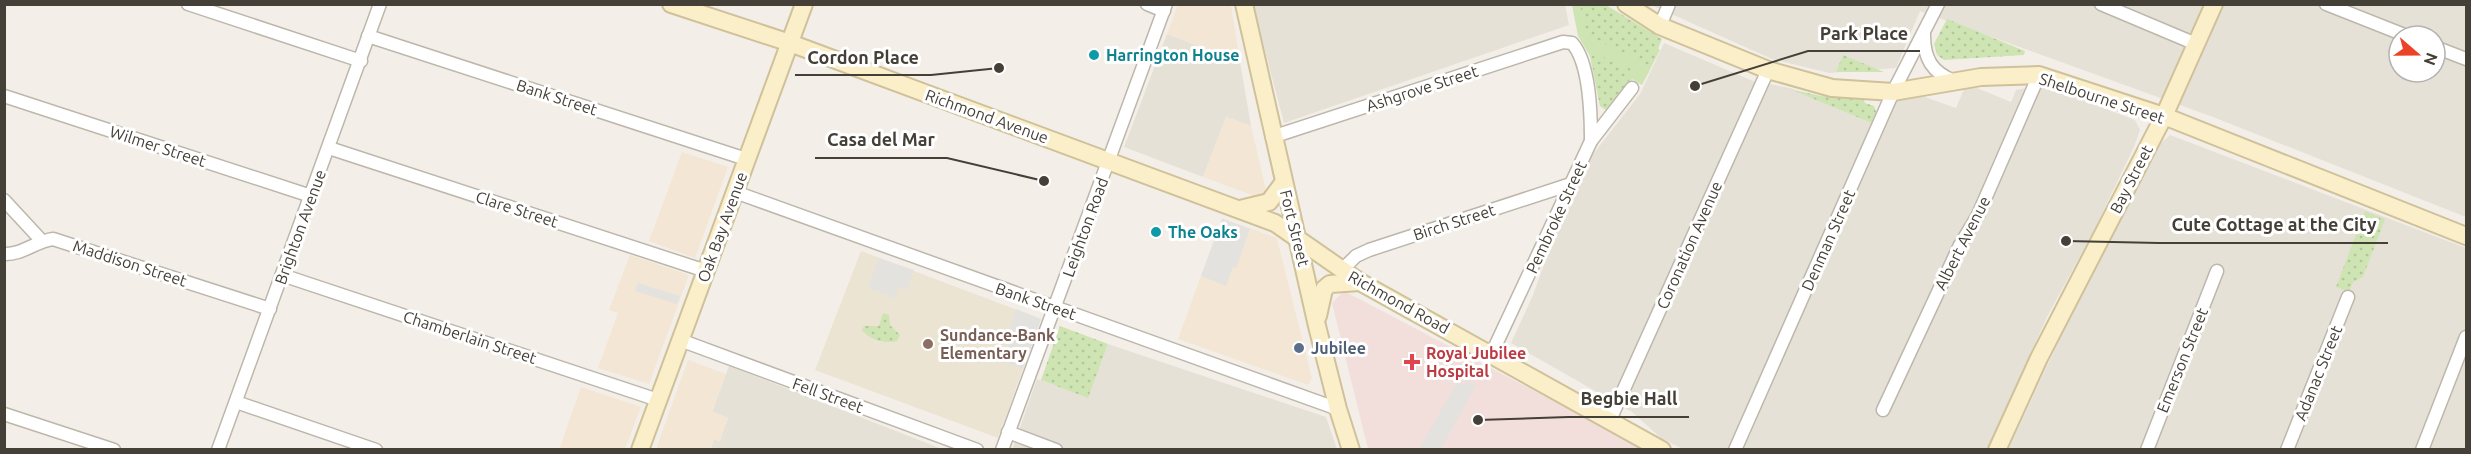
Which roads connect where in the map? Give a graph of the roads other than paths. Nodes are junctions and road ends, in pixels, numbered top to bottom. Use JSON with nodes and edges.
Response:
{"nodes":[{"id":1,"x":188,"y":4,"type":"edge"},
{"id":2,"x":380,"y":4,"type":"edge"},
{"id":3,"x":671,"y":4,"type":"edge"},
{"id":4,"x":804,"y":4,"type":"edge"},
{"id":5,"x":1147,"y":4,"type":"edge"},
{"id":6,"x":1244,"y":4,"type":"edge"},
{"id":7,"x":1626,"y":4,"type":"edge"},
{"id":8,"x":1669,"y":4,"type":"edge"},
{"id":9,"x":1938,"y":4,"type":"edge"},
{"id":10,"x":2101,"y":4,"type":"edge"},
{"id":11,"x":2214,"y":4,"type":"edge"},
{"id":12,"x":2326,"y":4,"type":"edge"},
{"id":13,"x":1165,"y":8,"type":"edge"},
{"id":14,"x":1660,"y":26,"type":"junction"},
{"id":15,"x":2387,"y":28,"type":"edge"},
{"id":16,"x":1924,"y":32,"type":"junction"},
{"id":17,"x":368,"y":36,"type":"junction"},
{"id":18,"x":790,"y":43,"type":"junction"},
{"id":19,"x":2196,"y":44,"type":"junction"},
{"id":20,"x":2447,"y":52,"type":"edge"},
{"id":21,"x":2466,"y":59,"type":"edge"},
{"id":22,"x":361,"y":61,"type":"junction"},
{"id":23,"x":1768,"y":70,"type":"junction"},
{"id":24,"x":2039,"y":75,"type":"junction"},
{"id":25,"x":1956,"y":81,"type":"junction"},
{"id":26,"x":1632,"y":87,"type":"dead end"},
{"id":27,"x":1893,"y":92,"type":"junction"},
{"id":28,"x":4,"y":96,"type":"edge"},
{"id":29,"x":2164,"y":116,"type":"junction"},
{"id":30,"x":1272,"y":137,"type":"junction"},
{"id":31,"x":1592,"y":141,"type":"junction"},
{"id":32,"x":329,"y":148,"type":"junction"},
{"id":33,"x":746,"y":159,"type":"junction"},
{"id":34,"x":1108,"y":161,"type":"junction"},
{"id":35,"x":1284,"y":183,"type":"junction"},
{"id":36,"x":1572,"y":184,"type":"junction"},
{"id":37,"x":735,"y":192,"type":"junction"},
{"id":38,"x":311,"y":196,"type":"junction"},
{"id":39,"x":4,"y":200,"type":"edge"},
{"id":40,"x":1239,"y":209,"type":"junction"},
{"id":41,"x":2466,"y":236,"type":"edge"},
{"id":42,"x":1298,"y":237,"type":"junction"},
{"id":43,"x":41,"y":240,"type":"junction"},
{"id":44,"x":4,"y":254,"type":"edge"},
{"id":45,"x":1342,"y":270,"type":"junction"},
{"id":46,"x":706,"y":271,"type":"junction"},
{"id":47,"x":2217,"y":271,"type":"dead end"},
{"id":48,"x":282,"y":274,"type":"junction"},
{"id":49,"x":1360,"y":282,"type":"junction"},
{"id":50,"x":2349,"y":297,"type":"dead end"},
{"id":51,"x":270,"y":309,"type":"junction"},
{"id":52,"x":1055,"y":309,"type":"junction"},
{"id":53,"x":1317,"y":326,"type":"junction"},
{"id":54,"x":2466,"y":337,"type":"edge"},
{"id":55,"x":680,"y":340,"type":"junction"},
{"id":56,"x":1492,"y":353,"type":"junction"},
{"id":57,"x":658,"y":399,"type":"junction"},
{"id":58,"x":236,"y":402,"type":"junction"},
{"id":59,"x":1338,"y":410,"type":"junction"},
{"id":60,"x":1883,"y":410,"type":"dead end"},
{"id":61,"x":4,"y":414,"type":"edge"},
{"id":62,"x":1610,"y":420,"type":"junction"},
{"id":63,"x":1008,"y":432,"type":"junction"},
{"id":64,"x":114,"y":450,"type":"edge"},
{"id":65,"x":218,"y":450,"type":"edge"},
{"id":66,"x":376,"y":450,"type":"edge"},
{"id":67,"x":640,"y":450,"type":"edge"},
{"id":68,"x":977,"y":450,"type":"edge"},
{"id":69,"x":1002,"y":450,"type":"edge"},
{"id":70,"x":1056,"y":450,"type":"edge"},
{"id":71,"x":1351,"y":450,"type":"edge"},
{"id":72,"x":1662,"y":450,"type":"edge"},
{"id":73,"x":1735,"y":450,"type":"edge"},
{"id":74,"x":1997,"y":450,"type":"edge"},
{"id":75,"x":2147,"y":450,"type":"edge"},
{"id":76,"x":2287,"y":450,"type":"edge"},
{"id":77,"x":2422,"y":450,"type":"edge"}],
"edges":[{"from":1,"to":22,"type":"street"},
{"from":2,"to":17,"type":"street","name":"Brighton Avenue"},
{"from":3,"to":18,"type":"main road","name":"Richmond Avenue"},
{"from":4,"to":18,"type":"main road","name":"Oak Bay Avenue"},
{"from":5,"to":13,"type":"street"},
{"from":6,"to":30,"type":"main road","name":"Fort Street"},
{"from":7,"to":14,"type":"main road","name":"Shelbourne Street"},
{"from":8,"to":14,"type":"street"},
{"from":9,"to":16,"type":"street","name":"Denman Street"},
{"from":10,"to":19,"type":"street"},
{"from":11,"to":19,"type":"main road","name":"Bay Street"},
{"from":12,"to":15,"type":"street"},
{"from":13,"to":34,"type":"street","name":"Leighton Road"},
{"from":14,"to":23,"type":"main road","name":"Shelbourne Street"},
{"from":16,"to":25,"type":"street"},
{"from":16,"to":27,"type":"street","name":"Denman Street"},
{"from":17,"to":22,"type":"street","name":"Brighton Avenue"},
{"from":17,"to":33,"type":"street","name":"Bank Street"},
{"from":18,"to":33,"type":"main road","name":"Oak Bay Avenue"},
{"from":18,"to":34,"type":"main road","name":"Richmond Avenue"},
{"from":19,"to":29,"type":"main road","name":"Bay Street"},
{"from":20,"to":21,"type":"street"},
{"from":22,"to":32,"type":"street","name":"Brighton Avenue"},
{"from":23,"to":27,"type":"main road","name":"Shelbourne Street"},
{"from":23,"to":62,"type":"street","name":"Coronation Avenue"},
{"from":24,"to":25,"type":"main road","name":"Shelbourne Street"},
{"from":24,"to":29,"type":"main road","name":"Shelbourne Street"},
{"from":24,"to":60,"type":"street","name":"Albert Avenue"},
{"from":25,"to":27,"type":"main road","name":"Shelbourne Street"},
{"from":26,"to":31,"type":"street","name":"Pembroke Street"},
{"from":27,"to":73,"type":"street","name":"Denman Street"},
{"from":28,"to":38,"type":"street","name":"Wilmer Street"},
{"from":29,"to":41,"type":"main road","name":"Shelbourne Street"},
{"from":29,"to":74,"type":"main road","name":"Bay Street"},
{"from":30,"to":31,"type":"street","name":"Ashgrove Street"},
{"from":30,"to":35,"type":"main road","name":"Fort Street"},
{"from":31,"to":36,"type":"street","name":"Pembroke Street"},
{"from":32,"to":38,"type":"street","name":"Brighton Avenue"},
{"from":32,"to":46,"type":"street","name":"Clare Street"},
{"from":33,"to":37,"type":"main road","name":"Oak Bay Avenue"},
{"from":34,"to":40,"type":"main road","name":"Richmond Avenue"},
{"from":34,"to":52,"type":"street","name":"Leighton Road"},
{"from":35,"to":40,"type":"main road"},
{"from":35,"to":42,"type":"main road","name":"Fort Street"},
{"from":36,"to":45,"type":"street","name":"Birch Street"},
{"from":36,"to":56,"type":"street","name":"Pembroke Street"},
{"from":37,"to":46,"type":"main road","name":"Oak Bay Avenue"},
{"from":37,"to":52,"type":"street","name":"Bank Street"},
{"from":38,"to":48,"type":"street","name":"Brighton Avenue"},
{"from":39,"to":43,"type":"street"},
{"from":40,"to":42,"type":"main road","name":"Richmond Avenue"},
{"from":42,"to":45,"type":"main road","name":"Richmond Road"},
{"from":42,"to":53,"type":"main road","name":"Fort Street"},
{"from":43,"to":44,"type":"street"},
{"from":43,"to":51,"type":"street","name":"Maddison Street"},
{"from":45,"to":49,"type":"main road","name":"Richmond Road"},
{"from":46,"to":55,"type":"main road","name":"Oak Bay Avenue"},
{"from":47,"to":75,"type":"street","name":"Emerson Street"},
{"from":48,"to":51,"type":"street","name":"Brighton Avenue"},
{"from":48,"to":57,"type":"street","name":"Chamberlain Street"},
{"from":49,"to":53,"type":"main road"},
{"from":49,"to":56,"type":"main road","name":"Richmond Road"},
{"from":50,"to":76,"type":"street","name":"Adanac Street"},
{"from":51,"to":58,"type":"street","name":"Brighton Avenue"},
{"from":52,"to":59,"type":"street","name":"Bank Street"},
{"from":52,"to":63,"type":"street","name":"Leighton Road"},
{"from":53,"to":59,"type":"main road","name":"Fort Street"},
{"from":54,"to":77,"type":"street"},
{"from":55,"to":57,"type":"main road","name":"Oak Bay Avenue"},
{"from":55,"to":68,"type":"street","name":"Fell Street"},
{"from":56,"to":62,"type":"main road","name":"Richmond Road"},
{"from":57,"to":67,"type":"main road","name":"Oak Bay Avenue"},
{"from":58,"to":65,"type":"street","name":"Brighton Avenue"},
{"from":58,"to":66,"type":"street"},
{"from":59,"to":71,"type":"main road","name":"Fort Street"},
{"from":61,"to":64,"type":"street"},
{"from":62,"to":72,"type":"main road","name":"Richmond Road"},
{"from":63,"to":69,"type":"street","name":"Leighton Road"},
{"from":63,"to":70,"type":"street"}]}
